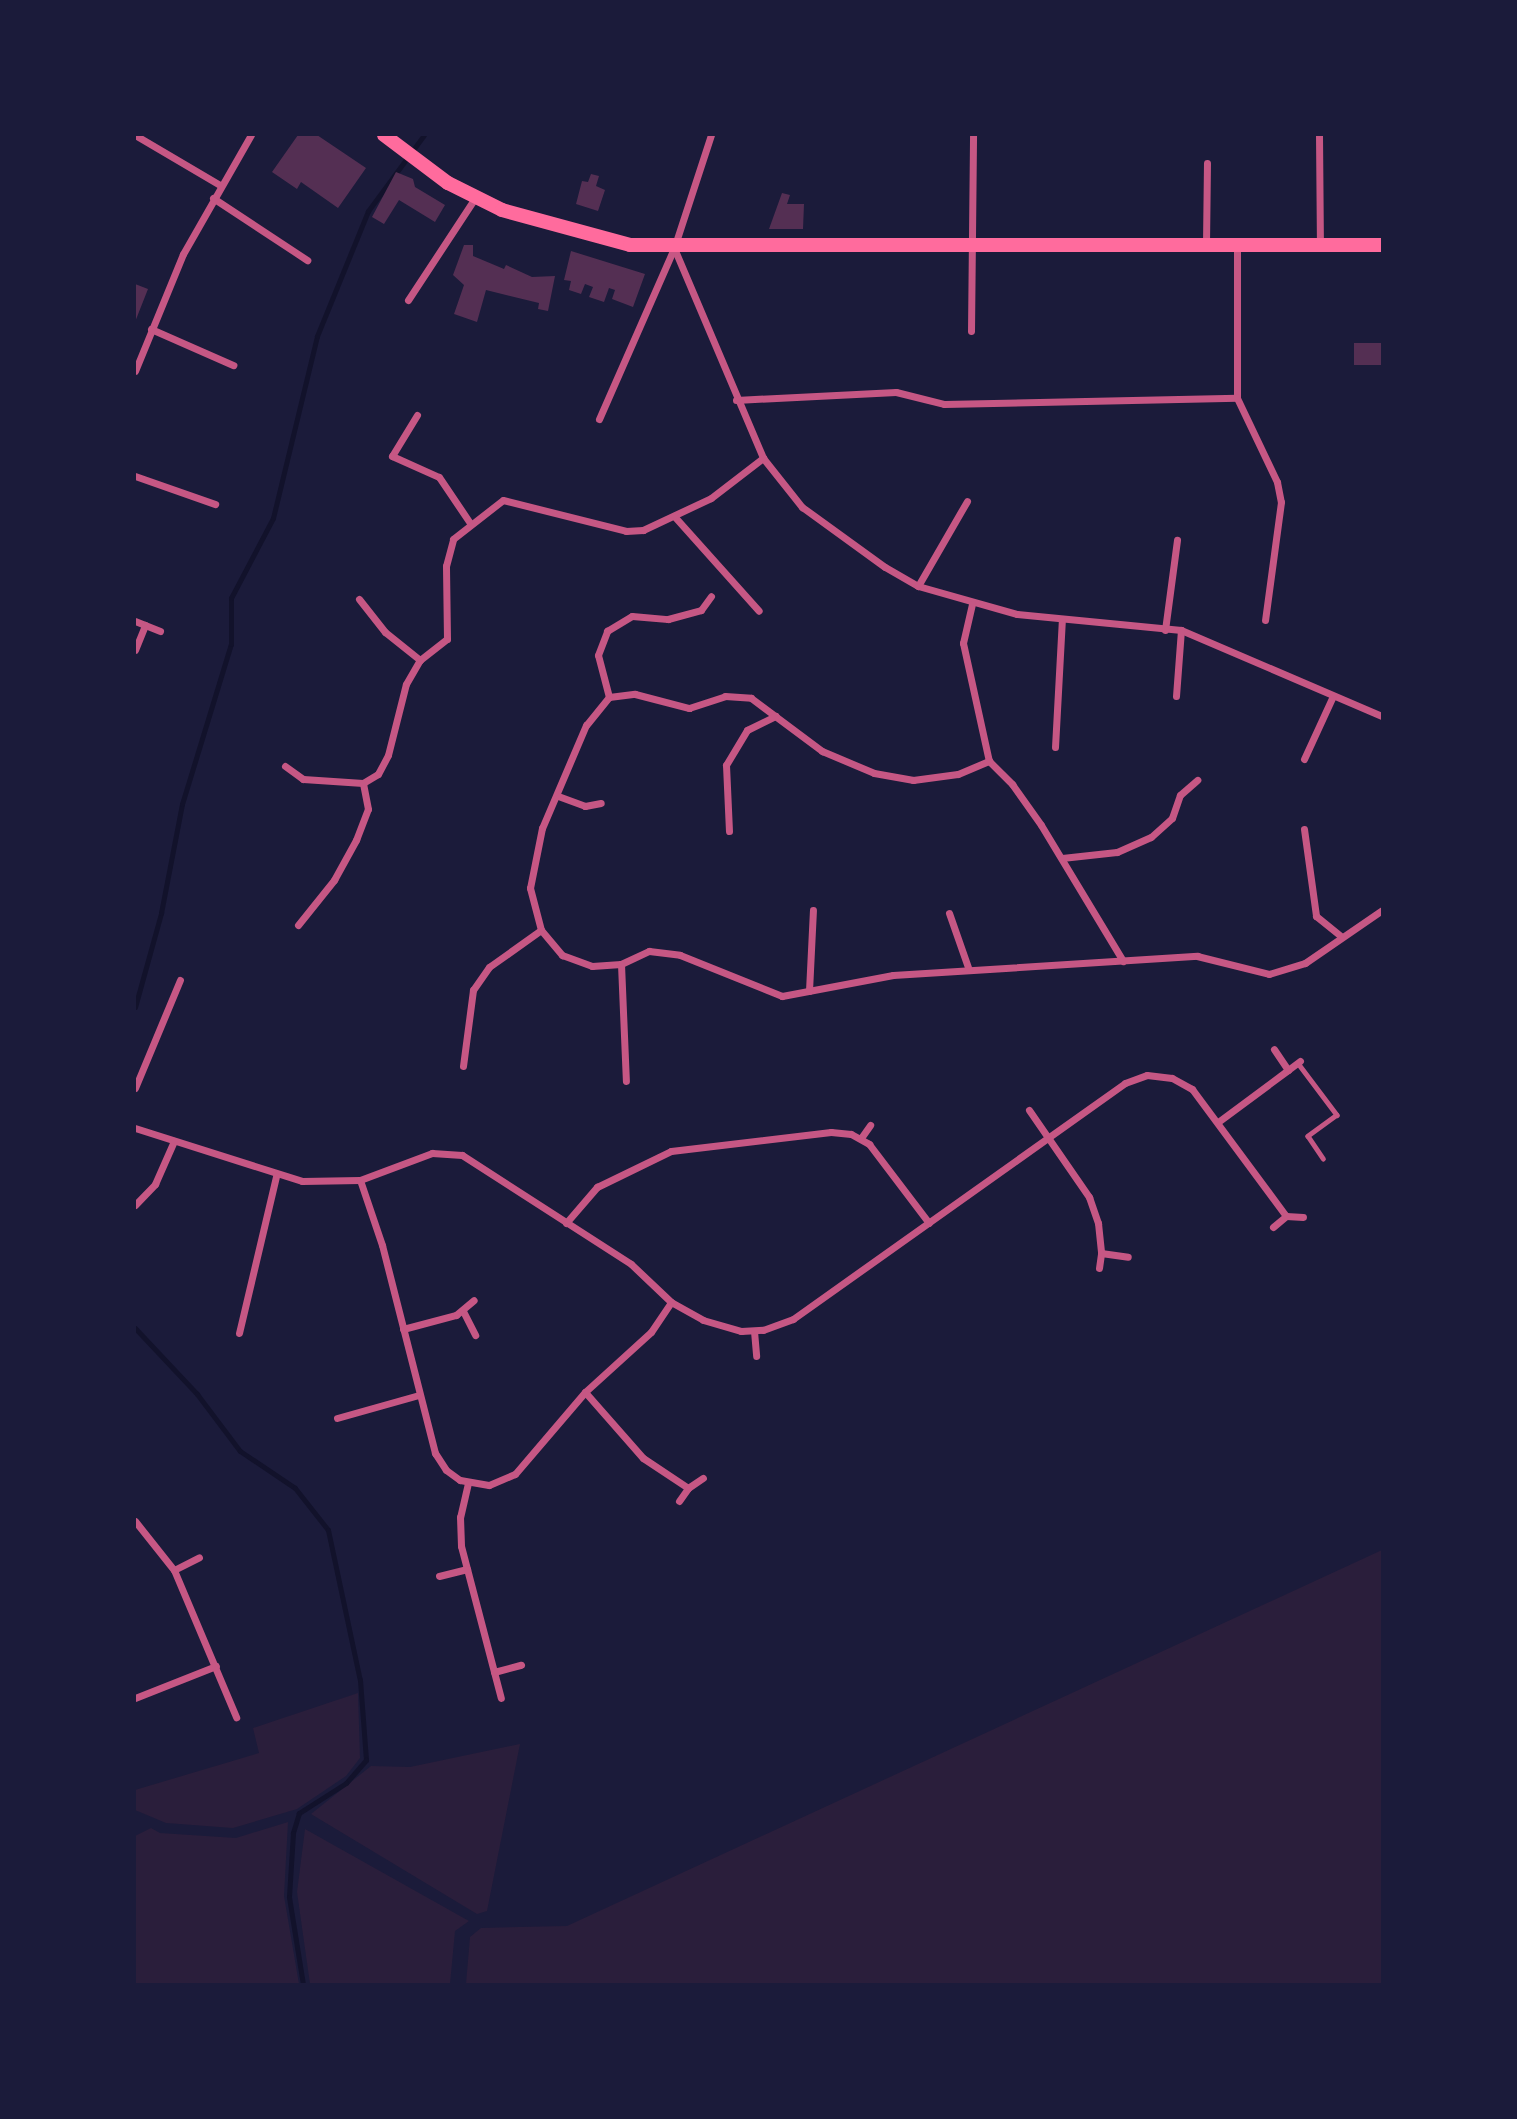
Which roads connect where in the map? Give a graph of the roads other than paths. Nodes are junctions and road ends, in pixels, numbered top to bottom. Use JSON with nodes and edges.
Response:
{"nodes":[{"id":1,"x":135,"y":135,"type":"edge"},
{"id":2,"x":251,"y":135,"type":"edge"},
{"id":3,"x":711,"y":135,"type":"edge"},
{"id":4,"x":973,"y":135,"type":"edge"},
{"id":5,"x":1319,"y":135,"type":"edge"},
{"id":6,"x":388,"y":137,"type":"edge"},
{"id":7,"x":1207,"y":163,"type":"dead end"},
{"id":8,"x":220,"y":184,"type":"junction"},
{"id":9,"x":213,"y":198,"type":"junction"},
{"id":10,"x":475,"y":198,"type":"junction"},
{"id":11,"x":1206,"y":245,"type":"junction"},
{"id":12,"x":1237,"y":245,"type":"junction"},
{"id":13,"x":1320,"y":245,"type":"junction"},
{"id":14,"x":1382,"y":245,"type":"edge"},
{"id":15,"x":972,"y":247,"type":"junction"},
{"id":16,"x":674,"y":248,"type":"junction"},
{"id":17,"x":307,"y":260,"type":"dead end"},
{"id":18,"x":408,"y":300,"type":"dead end"},
{"id":19,"x":151,"y":328,"type":"junction"},
{"id":20,"x":971,"y":331,"type":"dead end"},
{"id":21,"x":233,"y":365,"type":"dead end"},
{"id":22,"x":135,"y":371,"type":"edge"},
{"id":23,"x":1237,"y":398,"type":"junction"},
{"id":24,"x":736,"y":400,"type":"junction"},
{"id":25,"x":417,"y":415,"type":"dead end"},
{"id":26,"x":599,"y":419,"type":"dead end"},
{"id":27,"x":763,"y":458,"type":"junction"},
{"id":28,"x":135,"y":476,"type":"edge"},
{"id":29,"x":967,"y":501,"type":"dead end"},
{"id":30,"x":215,"y":504,"type":"dead end"},
{"id":31,"x":674,"y":516,"type":"junction"},
{"id":32,"x":470,"y":523,"type":"junction"},
{"id":33,"x":1177,"y":540,"type":"dead end"},
{"id":34,"x":918,"y":586,"type":"junction"},
{"id":35,"x":711,"y":596,"type":"dead end"},
{"id":36,"x":359,"y":599,"type":"dead end"},
{"id":37,"x":972,"y":604,"type":"junction"},
{"id":38,"x":759,"y":611,"type":"dead end"},
{"id":39,"x":1062,"y":619,"type":"junction"},
{"id":40,"x":1265,"y":620,"type":"dead end"},
{"id":41,"x":135,"y":621,"type":"edge"},
{"id":42,"x":145,"y":625,"type":"junction"},
{"id":43,"x":1165,"y":630,"type":"junction"},
{"id":44,"x":1181,"y":630,"type":"junction"},
{"id":45,"x":160,"y":631,"type":"dead end"},
{"id":46,"x":135,"y":650,"type":"edge"},
{"id":47,"x":420,"y":660,"type":"junction"},
{"id":48,"x":1176,"y":696,"type":"dead end"},
{"id":49,"x":1333,"y":696,"type":"junction"},
{"id":50,"x":609,"y":697,"type":"junction"},
{"id":51,"x":776,"y":716,"type":"junction"},
{"id":52,"x":1382,"y":716,"type":"edge"},
{"id":53,"x":1055,"y":747,"type":"dead end"},
{"id":54,"x":1304,"y":759,"type":"dead end"},
{"id":55,"x":989,"y":761,"type":"junction"},
{"id":56,"x":285,"y":766,"type":"dead end"},
{"id":57,"x":1197,"y":780,"type":"dead end"},
{"id":58,"x":363,"y":783,"type":"junction"},
{"id":59,"x":558,"y":796,"type":"junction"},
{"id":60,"x":601,"y":803,"type":"dead end"},
{"id":61,"x":1304,"y":829,"type":"dead end"},
{"id":62,"x":729,"y":831,"type":"dead end"},
{"id":63,"x":1062,"y":858,"type":"junction"},
{"id":64,"x":1382,"y":909,"type":"edge"},
{"id":65,"x":813,"y":910,"type":"dead end"},
{"id":66,"x":949,"y":913,"type":"dead end"},
{"id":67,"x":298,"y":925,"type":"dead end"},
{"id":68,"x":541,"y":930,"type":"junction"},
{"id":69,"x":1340,"y":936,"type":"junction"},
{"id":70,"x":1123,"y":961,"type":"junction"},
{"id":71,"x":621,"y":964,"type":"junction"},
{"id":72,"x":969,"y":970,"type":"junction"},
{"id":73,"x":180,"y":981,"type":"dead end"},
{"id":74,"x":809,"y":991,"type":"junction"},
{"id":75,"x":1273,"y":1049,"type":"dead end"},
{"id":76,"x":1299,"y":1062,"type":"joint"},
{"id":77,"x":463,"y":1066,"type":"dead end"},
{"id":78,"x":1288,"y":1070,"type":"junction"},
{"id":79,"x":626,"y":1081,"type":"dead end"},
{"id":80,"x":135,"y":1088,"type":"edge"},
{"id":81,"x":1029,"y":1110,"type":"dead end"},
{"id":82,"x":1218,"y":1122,"type":"junction"},
{"id":83,"x":870,"y":1125,"type":"dead end"},
{"id":84,"x":135,"y":1128,"type":"edge"},
{"id":85,"x":861,"y":1138,"type":"junction"},
{"id":86,"x":1049,"y":1138,"type":"junction"},
{"id":87,"x":174,"y":1140,"type":"junction"},
{"id":88,"x":1323,"y":1158,"type":"dead end"},
{"id":89,"x":276,"y":1176,"type":"junction"},
{"id":90,"x":360,"y":1180,"type":"junction"},
{"id":91,"x":135,"y":1205,"type":"edge"},
{"id":92,"x":1286,"y":1216,"type":"junction"},
{"id":93,"x":1303,"y":1217,"type":"dead end"},
{"id":94,"x":566,"y":1223,"type":"junction"},
{"id":95,"x":929,"y":1223,"type":"junction"},
{"id":96,"x":1273,"y":1227,"type":"dead end"},
{"id":97,"x":1101,"y":1253,"type":"junction"},
{"id":98,"x":1128,"y":1257,"type":"dead end"},
{"id":99,"x":1099,"y":1269,"type":"dead end"},
{"id":100,"x":474,"y":1300,"type":"dead end"},
{"id":101,"x":671,"y":1302,"type":"junction"},
{"id":102,"x":463,"y":1311,"type":"junction"},
{"id":103,"x":402,"y":1329,"type":"junction"},
{"id":104,"x":754,"y":1331,"type":"junction"},
{"id":105,"x":239,"y":1334,"type":"dead end"},
{"id":106,"x":475,"y":1335,"type":"dead end"},
{"id":107,"x":756,"y":1356,"type":"dead end"},
{"id":108,"x":585,"y":1392,"type":"junction"},
{"id":109,"x":419,"y":1395,"type":"junction"},
{"id":110,"x":337,"y":1418,"type":"dead end"},
{"id":111,"x":703,"y":1478,"type":"dead end"},
{"id":112,"x":468,"y":1483,"type":"junction"},
{"id":113,"x":688,"y":1488,"type":"junction"},
{"id":114,"x":679,"y":1501,"type":"dead end"},
{"id":115,"x":135,"y":1521,"type":"edge"},
{"id":116,"x":199,"y":1557,"type":"dead end"},
{"id":117,"x":467,"y":1569,"type":"junction"},
{"id":118,"x":174,"y":1570,"type":"junction"},
{"id":119,"x":439,"y":1576,"type":"dead end"},
{"id":120,"x":521,"y":1665,"type":"dead end"},
{"id":121,"x":216,"y":1666,"type":"junction"},
{"id":122,"x":494,"y":1672,"type":"junction"},
{"id":123,"x":135,"y":1698,"type":"edge"},
{"id":124,"x":501,"y":1698,"type":"dead end"},
{"id":125,"x":236,"y":1717,"type":"dead end"}],
"edges":[{"from":1,"to":8,"type":"street"},
{"from":2,"to":8,"type":"street"},
{"from":3,"to":16,"type":"street"},
{"from":4,"to":15,"type":"street"},
{"from":5,"to":13,"type":"street"},
{"from":6,"to":10,"type":"highway"},
{"from":7,"to":11,"type":"street"},
{"from":8,"to":9,"type":"street"},
{"from":9,"to":17,"type":"street"},
{"from":9,"to":19,"type":"street"},
{"from":10,"to":16,"type":"highway"},
{"from":10,"to":18,"type":"street"},
{"from":11,"to":12,"type":"highway"},
{"from":11,"to":15,"type":"highway"},
{"from":12,"to":13,"type":"highway"},
{"from":12,"to":23,"type":"street"},
{"from":13,"to":14,"type":"highway"},
{"from":15,"to":16,"type":"highway"},
{"from":15,"to":20,"type":"street"},
{"from":16,"to":24,"type":"street"},
{"from":16,"to":26,"type":"street"},
{"from":19,"to":21,"type":"street"},
{"from":19,"to":22,"type":"street"},
{"from":23,"to":24,"type":"street"},
{"from":23,"to":40,"type":"street"},
{"from":24,"to":27,"type":"street"},
{"from":25,"to":32,"type":"street"},
{"from":27,"to":31,"type":"street"},
{"from":27,"to":34,"type":"street"},
{"from":28,"to":30,"type":"street"},
{"from":29,"to":34,"type":"street"},
{"from":31,"to":32,"type":"street"},
{"from":31,"to":38,"type":"street"},
{"from":32,"to":47,"type":"street"},
{"from":33,"to":43,"type":"street"},
{"from":34,"to":37,"type":"street"},
{"from":35,"to":50,"type":"street"},
{"from":36,"to":47,"type":"street"},
{"from":37,"to":39,"type":"street"},
{"from":37,"to":55,"type":"street"},
{"from":39,"to":43,"type":"street"},
{"from":39,"to":53,"type":"street"},
{"from":41,"to":42,"type":"street"},
{"from":42,"to":45,"type":"street"},
{"from":42,"to":46,"type":"street"},
{"from":43,"to":44,"type":"street"},
{"from":44,"to":48,"type":"street"},
{"from":44,"to":49,"type":"street"},
{"from":47,"to":58,"type":"street"},
{"from":49,"to":52,"type":"street"},
{"from":49,"to":54,"type":"street"},
{"from":50,"to":51,"type":"street"},
{"from":50,"to":59,"type":"street"},
{"from":51,"to":55,"type":"street"},
{"from":51,"to":62,"type":"street"},
{"from":55,"to":63,"type":"street"},
{"from":56,"to":58,"type":"street"},
{"from":57,"to":63,"type":"street"},
{"from":58,"to":67,"type":"street"},
{"from":59,"to":60,"type":"street"},
{"from":59,"to":68,"type":"street"},
{"from":61,"to":69,"type":"street"},
{"from":63,"to":70,"type":"street"},
{"from":64,"to":69,"type":"street"},
{"from":65,"to":74,"type":"street"},
{"from":66,"to":72,"type":"street"},
{"from":68,"to":71,"type":"street"},
{"from":68,"to":77,"type":"street"},
{"from":69,"to":70,"type":"street"},
{"from":70,"to":72,"type":"street"},
{"from":71,"to":74,"type":"street"},
{"from":71,"to":79,"type":"street"},
{"from":72,"to":74,"type":"street"},
{"from":73,"to":80,"type":"street"},
{"from":75,"to":78,"type":"street"},
{"from":76,"to":78,"type":"street"},
{"from":76,"to":88,"type":"lane"},
{"from":78,"to":82,"type":"street"},
{"from":81,"to":86,"type":"street"},
{"from":82,"to":86,"type":"street"},
{"from":82,"to":92,"type":"street"},
{"from":83,"to":85,"type":"street"},
{"from":84,"to":87,"type":"street"},
{"from":85,"to":94,"type":"street"},
{"from":85,"to":95,"type":"street"},
{"from":86,"to":95,"type":"street"},
{"from":86,"to":97,"type":"street"},
{"from":87,"to":89,"type":"street"},
{"from":87,"to":91,"type":"street"},
{"from":89,"to":90,"type":"street"},
{"from":89,"to":105,"type":"street"},
{"from":90,"to":94,"type":"street"},
{"from":90,"to":103,"type":"street"},
{"from":92,"to":93,"type":"street"},
{"from":92,"to":96,"type":"street"},
{"from":94,"to":101,"type":"street"},
{"from":95,"to":104,"type":"street"},
{"from":97,"to":98,"type":"street"},
{"from":97,"to":99,"type":"street"},
{"from":100,"to":102,"type":"street"},
{"from":101,"to":104,"type":"street"},
{"from":101,"to":108,"type":"street"},
{"from":102,"to":103,"type":"street"},
{"from":102,"to":106,"type":"street"},
{"from":103,"to":109,"type":"street"},
{"from":104,"to":107,"type":"street"},
{"from":108,"to":112,"type":"street"},
{"from":108,"to":113,"type":"street"},
{"from":109,"to":110,"type":"street"},
{"from":109,"to":112,"type":"street"},
{"from":111,"to":113,"type":"street"},
{"from":112,"to":117,"type":"street"},
{"from":113,"to":114,"type":"street"},
{"from":115,"to":118,"type":"street"},
{"from":116,"to":118,"type":"street"},
{"from":117,"to":119,"type":"street"},
{"from":117,"to":122,"type":"street"},
{"from":118,"to":121,"type":"street"},
{"from":120,"to":122,"type":"street"},
{"from":121,"to":123,"type":"street"},
{"from":121,"to":125,"type":"street"},
{"from":122,"to":124,"type":"street"}]}
